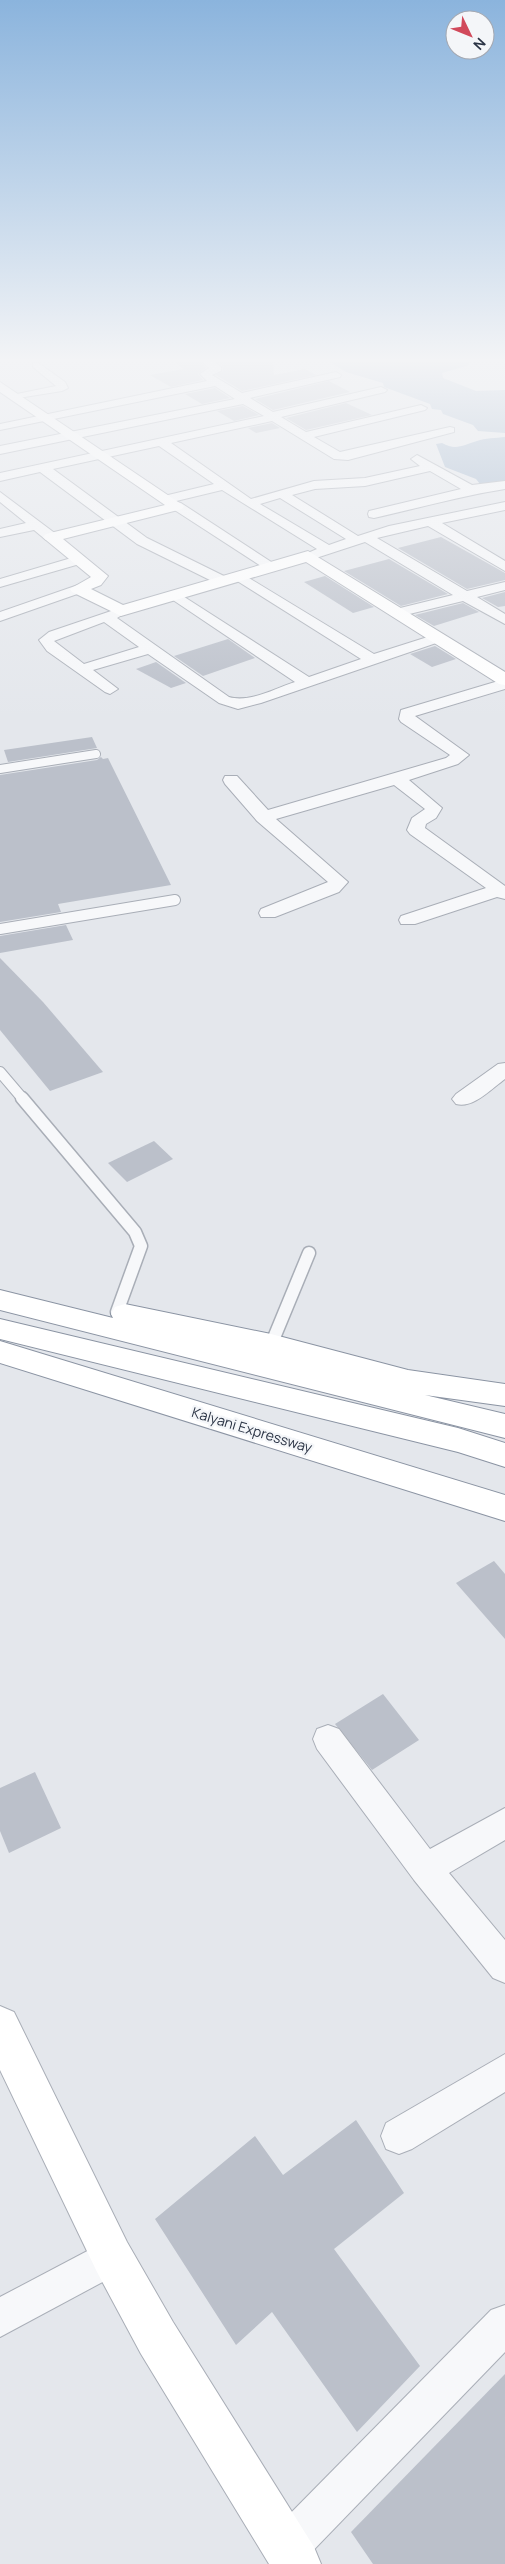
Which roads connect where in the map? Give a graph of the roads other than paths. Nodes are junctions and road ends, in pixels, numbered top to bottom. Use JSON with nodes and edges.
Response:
{"nodes":[{"id":1,"x":62,"y":482,"type":"edge"},
{"id":2,"x":142,"y":482,"type":"edge"},
{"id":3,"x":217,"y":482,"type":"edge"},
{"id":4,"x":367,"y":482,"type":"edge"},
{"id":5,"x":459,"y":482,"type":"edge"},
{"id":6,"x":505,"y":485,"type":"edge"},
{"id":7,"x":223,"y":486,"type":"junction"},
{"id":8,"x":473,"y":489,"type":"junction"},
{"id":9,"x":282,"y":494,"type":"junction"},
{"id":10,"x":2,"y":500,"type":"edge"},
{"id":11,"x":172,"y":503,"type":"junction"},
{"id":12,"x":249,"y":503,"type":"junction"},
{"id":13,"x":501,"y":510,"type":"edge"},
{"id":14,"x":374,"y":514,"type":"dead end"},
{"id":15,"x":116,"y":521,"type":"junction"},
{"id":16,"x":431,"y":522,"type":"junction"},
{"id":17,"x":36,"y":525,"type":"junction"},
{"id":18,"x":0,"y":533,"type":"edge"},
{"id":19,"x":51,"y":537,"type":"junction"},
{"id":20,"x":361,"y":538,"type":"junction"},
{"id":21,"x":328,"y":549,"type":"junction"},
{"id":22,"x":308,"y":556,"type":"junction"},
{"id":23,"x":78,"y":560,"type":"junction"},
{"id":24,"x":272,"y":567,"type":"junction"},
{"id":25,"x":505,"y":567,"type":"edge"},
{"id":26,"x":239,"y":576,"type":"junction"},
{"id":27,"x":223,"y":581,"type":"junction"},
{"id":28,"x":0,"y":583,"type":"edge"},
{"id":29,"x":505,"y":586,"type":"edge"},
{"id":30,"x":78,"y":589,"type":"junction"},
{"id":31,"x":175,"y":595,"type":"junction"},
{"id":32,"x":465,"y":597,"type":"junction"},
{"id":33,"x":121,"y":611,"type":"junction"},
{"id":34,"x":397,"y":613,"type":"junction"},
{"id":35,"x":0,"y":617,"type":"edge"},
{"id":36,"x":106,"y":617,"type":"junction"},
{"id":37,"x":505,"y":620,"type":"edge"},
{"id":38,"x":437,"y":638,"type":"junction"},
{"id":39,"x":150,"y":648,"type":"junction"},
{"id":40,"x":373,"y":660,"type":"junction"},
{"id":41,"x":82,"y":669,"type":"junction"},
{"id":42,"x":306,"y":682,"type":"junction"},
{"id":43,"x":505,"y":682,"type":"edge"},
{"id":44,"x":110,"y":689,"type":"dead end"},
{"id":45,"x":96,"y":754,"type":"dead end"},
{"id":46,"x":0,"y":769,"type":"edge"},
{"id":47,"x":397,"y":779,"type":"junction"},
{"id":48,"x":231,"y":780,"type":"dead end"},
{"id":49,"x":263,"y":817,"type":"junction"},
{"id":50,"x":502,"y":892,"type":"edge"},
{"id":51,"x":175,"y":900,"type":"dead end"},
{"id":52,"x":268,"y":913,"type":"dead end"},
{"id":53,"x":408,"y":920,"type":"dead end"},
{"id":54,"x":0,"y":929,"type":"edge"},
{"id":55,"x":505,"y":1069,"type":"edge"},
{"id":56,"x":0,"y":1072,"type":"edge"},
{"id":57,"x":463,"y":1099,"type":"dead end"},
{"id":58,"x":309,"y":1253,"type":"dead end"},
{"id":59,"x":0,"y":1280,"type":"edge"},
{"id":60,"x":0,"y":1300,"type":"edge"},
{"id":61,"x":117,"y":1312,"type":"junction"},
{"id":62,"x":0,"y":1329,"type":"edge"},
{"id":63,"x":271,"y":1345,"type":"junction"},
{"id":64,"x":0,"y":1352,"type":"edge"},
{"id":65,"x":505,"y":1396,"type":"edge"},
{"id":66,"x":505,"y":1426,"type":"edge"},
{"id":67,"x":505,"y":1455,"type":"edge"},
{"id":68,"x":505,"y":1508,"type":"edge"},
{"id":69,"x":328,"y":1739,"type":"dead end"},
{"id":70,"x":505,"y":1823,"type":"edge"},
{"id":71,"x":425,"y":1869,"type":"junction"},
{"id":72,"x":505,"y":1966,"type":"edge"},
{"id":73,"x":0,"y":2026,"type":"edge"},
{"id":74,"x":505,"y":2072,"type":"edge"},
{"id":75,"x":399,"y":2136,"type":"dead end"},
{"id":76,"x":112,"y":2257,"type":"junction"},
{"id":77,"x":0,"y":2318,"type":"edge"},
{"id":78,"x":505,"y":2324,"type":"edge"},
{"id":79,"x":292,"y":2556,"type":"edge"}],
"edges":[{"from":1,"to":15,"type":"street"},
{"from":2,"to":11,"type":"main road"},
{"from":3,"to":7,"type":"street"},
{"from":4,"to":9,"type":"street"},
{"from":5,"to":8,"type":"street"},
{"from":6,"to":8,"type":"street"},
{"from":7,"to":11,"type":"street"},
{"from":7,"to":12,"type":"street"},
{"from":8,"to":14,"type":"street"},
{"from":9,"to":12,"type":"street"},
{"from":9,"to":20,"type":"street"},
{"from":10,"to":17,"type":"street"},
{"from":11,"to":15,"type":"main road"},
{"from":11,"to":24,"type":"street"},
{"from":12,"to":21,"type":"street"},
{"from":13,"to":16,"type":"street"},
{"from":15,"to":19,"type":"main road"},
{"from":15,"to":27,"type":"street"},
{"from":16,"to":20,"type":"street"},
{"from":16,"to":25,"type":"street"},
{"from":17,"to":18,"type":"street"},
{"from":17,"to":19,"type":"street"},
{"from":19,"to":23,"type":"main road"},
{"from":20,"to":21,"type":"street"},
{"from":20,"to":32,"type":"street"},
{"from":21,"to":22,"type":"street"},
{"from":22,"to":24,"type":"main road"},
{"from":22,"to":34,"type":"main road"},
{"from":23,"to":28,"type":"street"},
{"from":23,"to":30,"type":"main road"},
{"from":24,"to":26,"type":"main road"},
{"from":26,"to":27,"type":"main road"},
{"from":26,"to":40,"type":"street"},
{"from":27,"to":31,"type":"main road"},
{"from":29,"to":32,"type":"street"},
{"from":30,"to":33,"type":"main road"},
{"from":30,"to":35,"type":"street"},
{"from":31,"to":33,"type":"main road"},
{"from":31,"to":42,"type":"street"},
{"from":32,"to":34,"type":"street"},
{"from":32,"to":37,"type":"street"},
{"from":33,"to":36,"type":"street"},
{"from":34,"to":38,"type":"main road"},
{"from":36,"to":39,"type":"street"},
{"from":36,"to":41,"type":"street"},
{"from":38,"to":40,"type":"street"},
{"from":38,"to":43,"type":"main road"},
{"from":39,"to":41,"type":"street"},
{"from":39,"to":42,"type":"street"},
{"from":40,"to":42,"type":"street"},
{"from":41,"to":44,"type":"street"},
{"from":43,"to":47,"type":"street"},
{"from":45,"to":46,"type":"lane"},
{"from":47,"to":49,"type":"street"},
{"from":47,"to":50,"type":"street"},
{"from":48,"to":49,"type":"street"},
{"from":49,"to":52,"type":"street"},
{"from":50,"to":53,"type":"street"},
{"from":51,"to":54,"type":"lane"},
{"from":55,"to":57,"type":"street"},
{"from":56,"to":61,"type":"lane"},
{"from":58,"to":63,"type":"lane"},
{"from":59,"to":61,"type":"main road"},
{"from":60,"to":66,"type":"main road"},
{"from":61,"to":63,"type":"main road"},
{"from":62,"to":67,"type":"main road"},
{"from":63,"to":65,"type":"main road"},
{"from":64,"to":68,"type":"main road","name":"Kalyani Expressway"},
{"from":69,"to":71,"type":"street"},
{"from":70,"to":71,"type":"street"},
{"from":71,"to":72,"type":"street"},
{"from":73,"to":76,"type":"main road"},
{"from":74,"to":75,"type":"street"},
{"from":76,"to":77,"type":"street"},
{"from":76,"to":79,"type":"main road"},
{"from":78,"to":79,"type":"street"}]}
